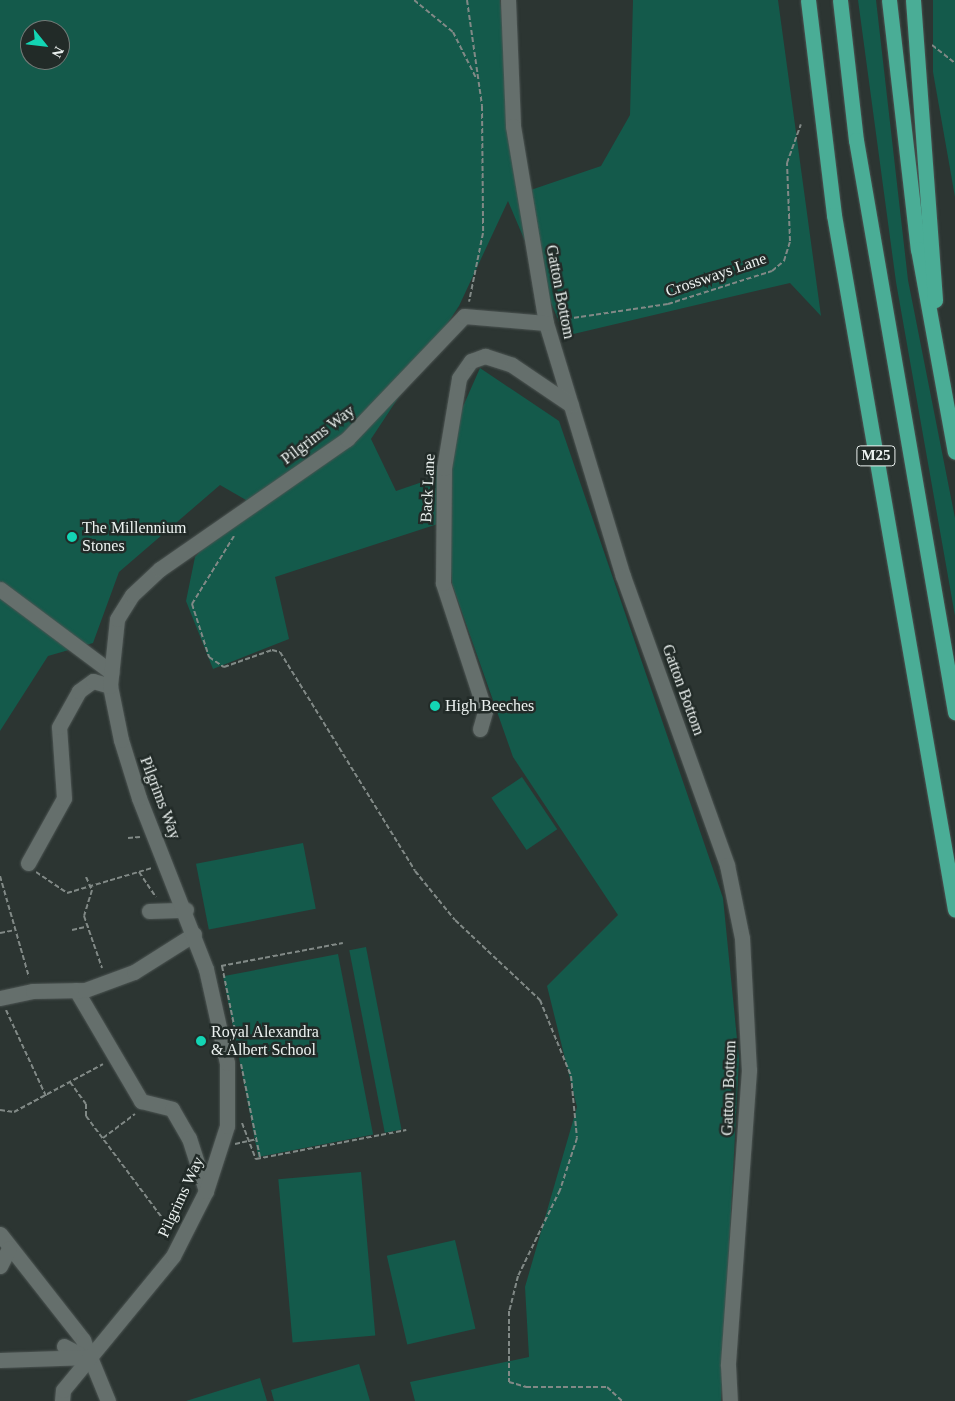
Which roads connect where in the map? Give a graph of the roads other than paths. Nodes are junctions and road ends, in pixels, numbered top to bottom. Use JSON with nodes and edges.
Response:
{"nodes":[{"id":1,"x":508,"y":0,"type":"edge"},
{"id":2,"x":808,"y":0,"type":"edge"},
{"id":3,"x":840,"y":0,"type":"edge"},
{"id":4,"x":889,"y":0,"type":"edge"},
{"id":5,"x":914,"y":0,"type":"edge"},
{"id":6,"x":546,"y":323,"type":"junction"},
{"id":7,"x":939,"y":376,"type":"junction"},
{"id":8,"x":571,"y":405,"type":"junction"},
{"id":9,"x":955,"y":452,"type":"edge"},
{"id":10,"x":0,"y":589,"type":"edge"},
{"id":11,"x":110,"y":679,"type":"junction"},
{"id":12,"x":955,"y":712,"type":"edge"},
{"id":13,"x":480,"y":729,"type":"dead end"},
{"id":14,"x":28,"y":863,"type":"road end"},
{"id":15,"x":186,"y":910,"type":"junction"},
{"id":16,"x":955,"y":910,"type":"edge"},
{"id":17,"x":148,"y":911,"type":"dead end"},
{"id":18,"x":194,"y":934,"type":"junction"},
{"id":19,"x":76,"y":990,"type":"junction"},
{"id":20,"x":1,"y":998,"type":"edge"},
{"id":21,"x":206,"y":1190,"type":"junction"},
{"id":22,"x":0,"y":1234,"type":"edge"},
{"id":23,"x":9,"y":1248,"type":"junction"},
{"id":24,"x":0,"y":1266,"type":"edge"},
{"id":25,"x":64,"y":1346,"type":"dead end"},
{"id":26,"x":85,"y":1355,"type":"junction"},
{"id":27,"x":0,"y":1360,"type":"edge"},
{"id":28,"x":62,"y":1401,"type":"edge"},
{"id":29,"x":108,"y":1401,"type":"edge"},
{"id":30,"x":730,"y":1401,"type":"edge"}],
"edges":[{"from":1,"to":6,"type":"street","name":"Gatton Bottom"},
{"from":2,"to":16,"type":"highway","number":"M25"},
{"from":3,"to":12,"type":"highway","number":"M25"},
{"from":4,"to":7,"type":"highway"},
{"from":5,"to":7,"type":"highway"},
{"from":6,"to":8,"type":"street","name":"Gatton Bottom"},
{"from":6,"to":11,"type":"street","name":"Pilgrims Way"},
{"from":7,"to":9,"type":"highway"},
{"from":8,"to":13,"type":"street","name":"Back Lane"},
{"from":8,"to":30,"type":"street","name":"Gatton Bottom"},
{"from":10,"to":11,"type":"street"},
{"from":11,"to":14,"type":"street"},
{"from":11,"to":15,"type":"street","name":"Pilgrims Way"},
{"from":15,"to":17,"type":"street"},
{"from":15,"to":18,"type":"street","name":"Pilgrims Way"},
{"from":18,"to":19,"type":"street"},
{"from":18,"to":21,"type":"street","name":"Pilgrims Way"},
{"from":19,"to":20,"type":"street"},
{"from":19,"to":21,"type":"street"},
{"from":21,"to":26,"type":"street","name":"Pilgrims Way"},
{"from":22,"to":23,"type":"street"},
{"from":23,"to":24,"type":"street"},
{"from":23,"to":26,"type":"street"},
{"from":25,"to":26,"type":"street"},
{"from":26,"to":27,"type":"street"},
{"from":26,"to":28,"type":"street","name":"Pilgrims Way"},
{"from":26,"to":29,"type":"street"}]}
